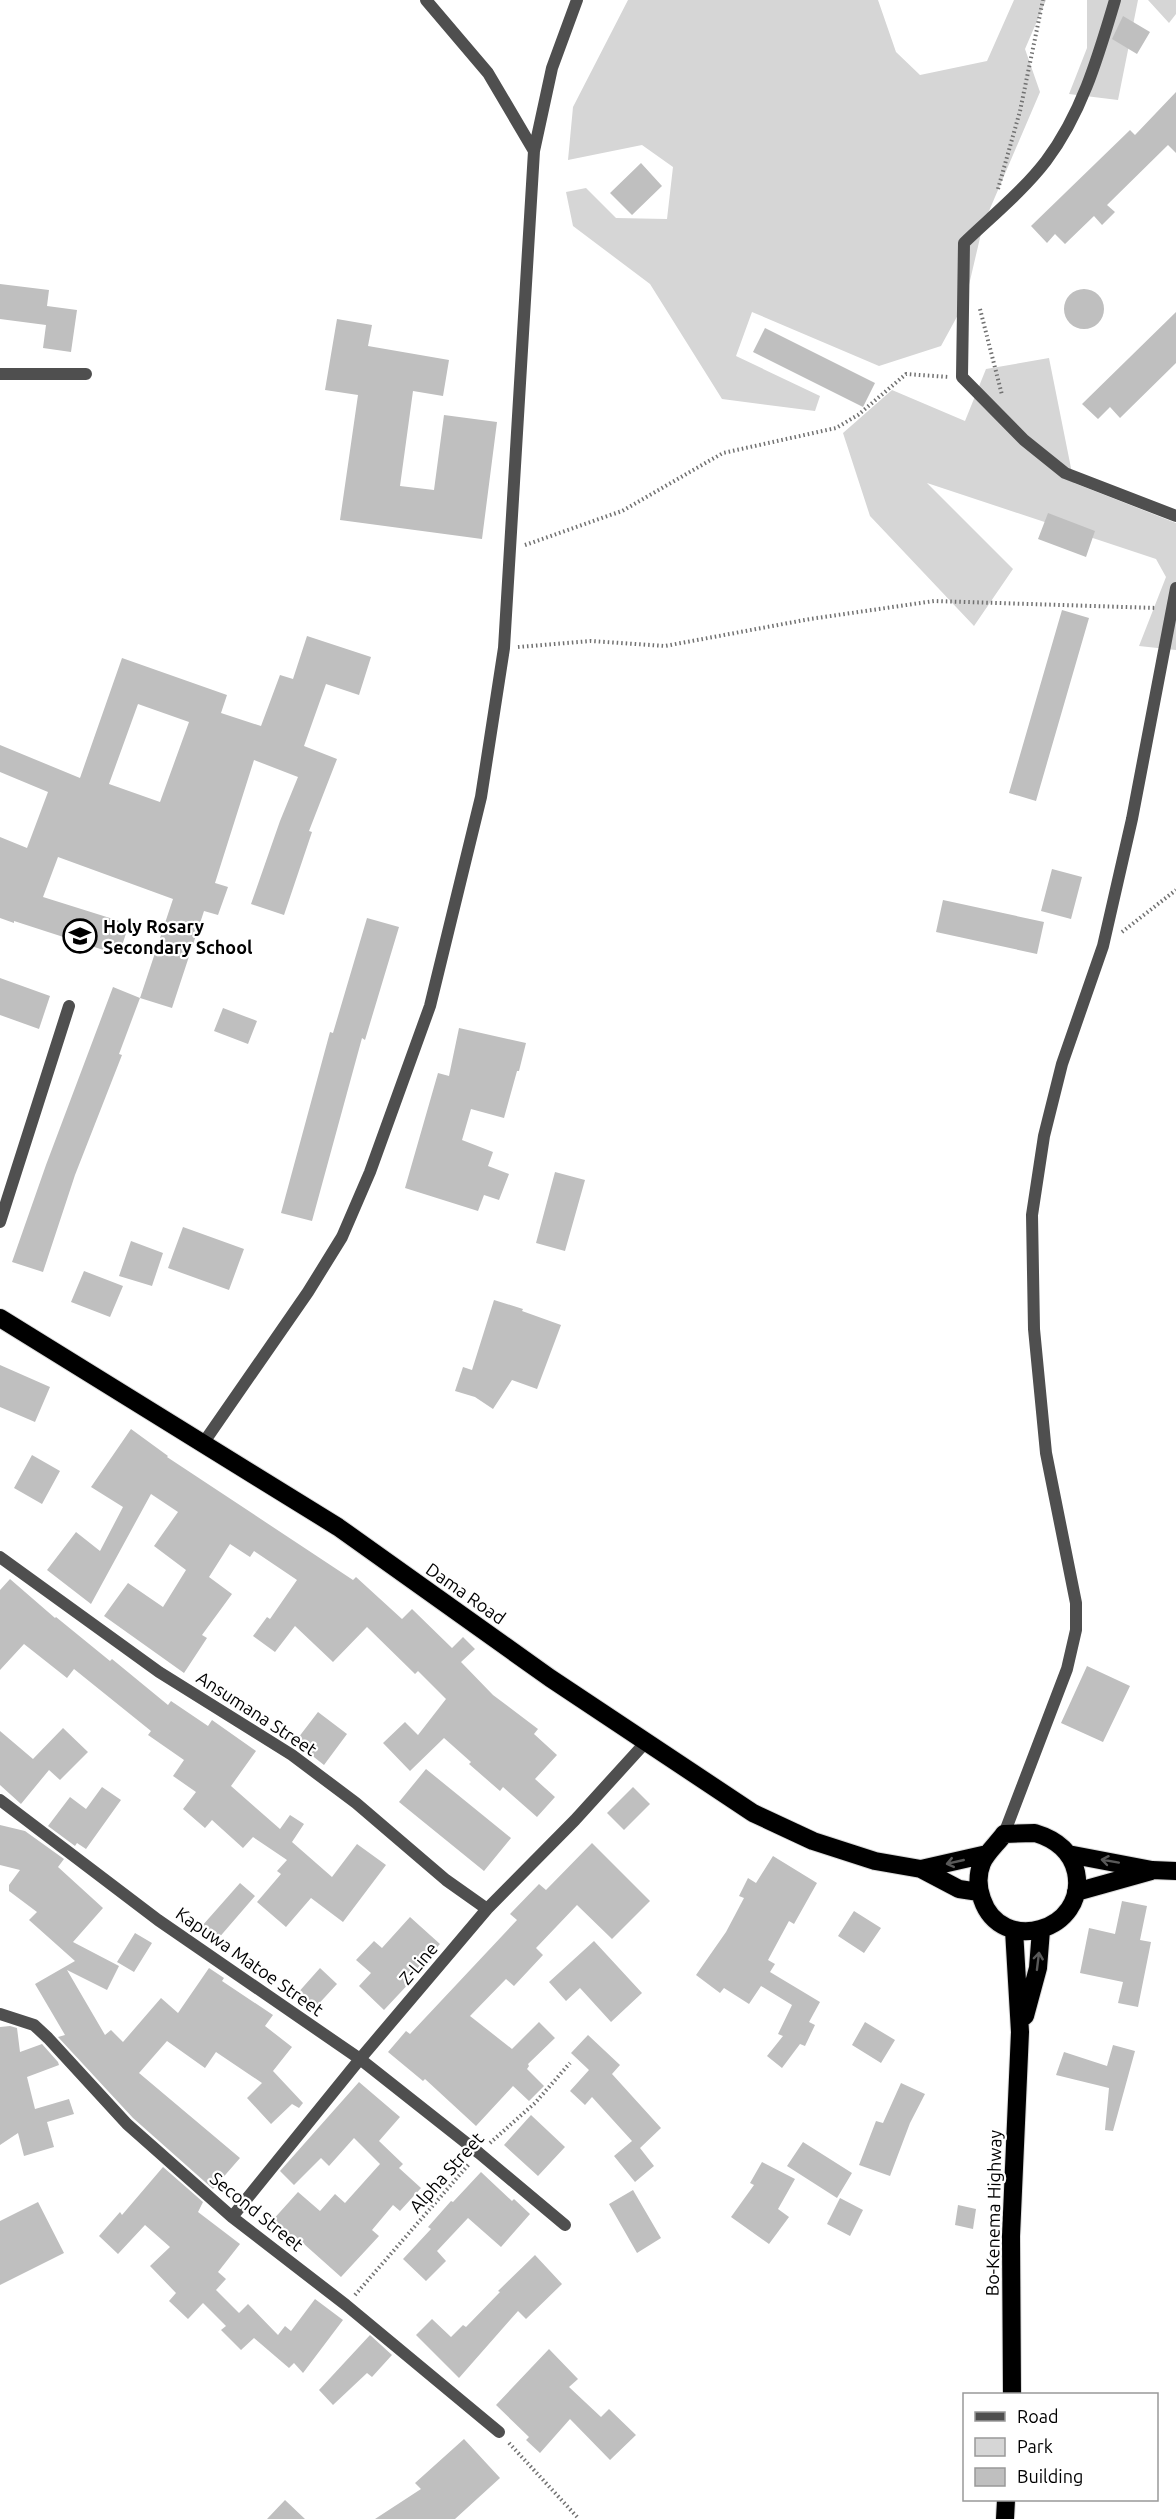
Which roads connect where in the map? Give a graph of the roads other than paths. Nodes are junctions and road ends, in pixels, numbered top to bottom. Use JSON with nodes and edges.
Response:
{"nodes":[{"id":1,"x":426,"y":0,"type":"edge"},
{"id":2,"x":577,"y":0,"type":"edge"},
{"id":3,"x":1115,"y":0,"type":"edge"},
{"id":4,"x":534,"y":151,"type":"junction"},
{"id":5,"x":0,"y":374,"type":"edge"},
{"id":6,"x":87,"y":374,"type":"dead end"},
{"id":7,"x":1176,"y":516,"type":"edge"},
{"id":8,"x":1176,"y":588,"type":"edge"},
{"id":9,"x":69,"y":1006,"type":"dead end"},
{"id":10,"x":0,"y":1222,"type":"edge"},
{"id":11,"x":0,"y":1318,"type":"edge"},
{"id":12,"x":202,"y":1444,"type":"junction"},
{"id":13,"x":0,"y":1557,"type":"edge"},
{"id":14,"x":645,"y":1743,"type":"junction"},
{"id":15,"x":0,"y":1800,"type":"edge"},
{"id":16,"x":1004,"y":1834,"type":"junction"},
{"id":17,"x":987,"y":1854,"type":"junction"},
{"id":18,"x":1068,"y":1854,"type":"junction"},
{"id":19,"x":921,"y":1869,"type":"junction"},
{"id":20,"x":1152,"y":1870,"type":"junction"},
{"id":21,"x":1176,"y":1871,"type":"edge"},
{"id":22,"x":979,"y":1892,"type":"junction"},
{"id":23,"x":1076,"y":1892,"type":"junction"},
{"id":24,"x":487,"y":1909,"type":"junction"},
{"id":25,"x":1014,"y":1930,"type":"junction"},
{"id":26,"x":1041,"y":1930,"type":"junction"},
{"id":27,"x":0,"y":2014,"type":"edge"},
{"id":28,"x":1020,"y":2032,"type":"junction"},
{"id":29,"x":360,"y":2060,"type":"junction"},
{"id":30,"x":232,"y":2217,"type":"junction"},
{"id":31,"x":565,"y":2225,"type":"dead end"},
{"id":32,"x":1012,"y":2393,"type":"edge"},
{"id":33,"x":499,"y":2432,"type":"road end"},
{"id":34,"x":1006,"y":2501,"type":"edge"},
{"id":35,"x":1005,"y":2519,"type":"edge"}],
"edges":[{"from":1,"to":4,"type":"street"},
{"from":2,"to":4,"type":"street"},
{"from":3,"to":7,"type":"street"},
{"from":4,"to":12,"type":"street"},
{"from":5,"to":6,"type":"street"},
{"from":8,"to":16,"type":"street"},
{"from":9,"to":10,"type":"street"},
{"from":11,"to":12,"type":"highway","name":"Dama Road"},
{"from":12,"to":14,"type":"highway","name":"Dama Road"},
{"from":13,"to":24,"type":"street","name":"Ansumana Street"},
{"from":14,"to":19,"type":"highway","name":"Dama Road"},
{"from":14,"to":24,"type":"street","name":"Z-Line"},
{"from":15,"to":29,"type":"street","name":"Kapuwa Matoe Street"},
{"from":16,"to":17,"type":"highway"},
{"from":16,"to":18,"type":"highway"},
{"from":17,"to":19,"type":"highway","one_way":true},
{"from":17,"to":22,"type":"highway"},
{"from":20,"to":18,"type":"highway","one_way":true},
{"from":18,"to":23,"type":"highway"},
{"from":19,"to":22,"type":"highway"},
{"from":20,"to":21,"type":"highway"},
{"from":20,"to":23,"type":"highway"},
{"from":22,"to":25,"type":"highway"},
{"from":23,"to":26,"type":"highway"},
{"from":24,"to":29,"type":"street","name":"Z-Line"},
{"from":25,"to":26,"type":"highway"},
{"from":25,"to":28,"type":"highway","name":"Bo-Kenema Highway"},
{"from":28,"to":26,"type":"highway","name":"Bo-Kenema Highway","one_way":true},
{"from":27,"to":30,"type":"street","name":"Second Street"},
{"from":28,"to":32,"type":"highway","name":"Bo-Kenema Highway"},
{"from":29,"to":30,"type":"street","name":"Z-Line"},
{"from":29,"to":31,"type":"street","name":"Kapuwa Matoe Street"},
{"from":30,"to":33,"type":"street","name":"Second Street"},
{"from":34,"to":35,"type":"highway"}]}
